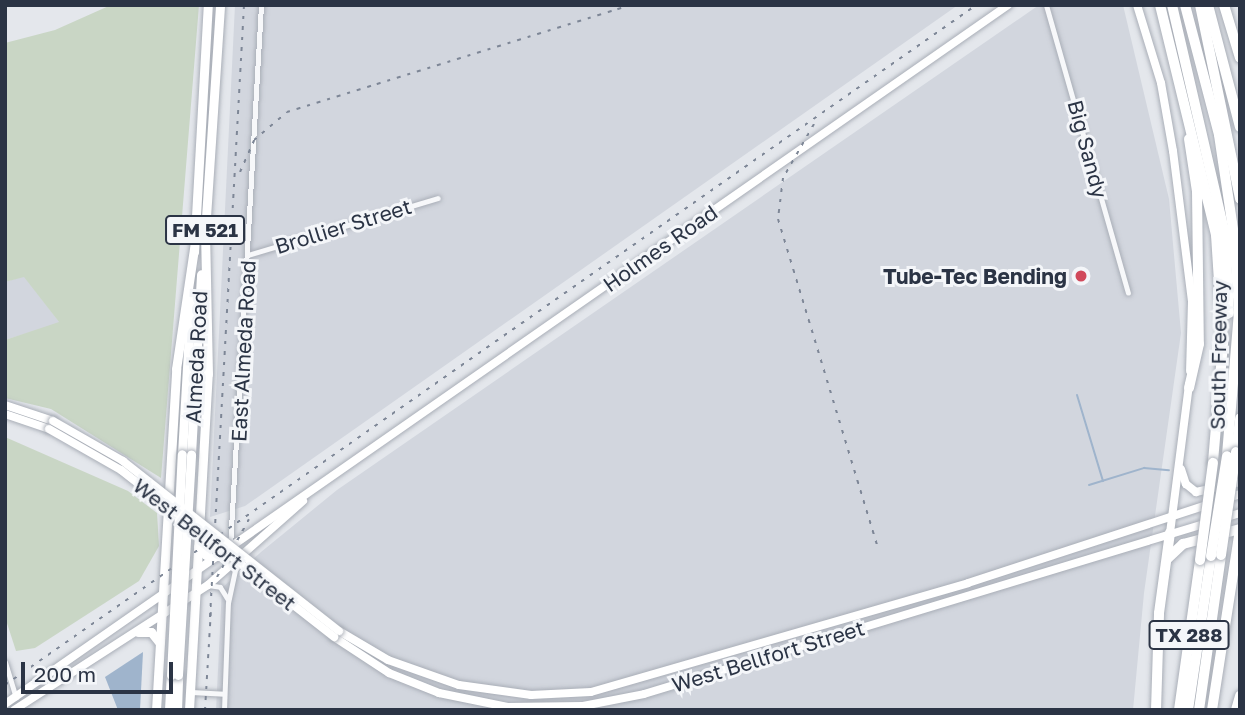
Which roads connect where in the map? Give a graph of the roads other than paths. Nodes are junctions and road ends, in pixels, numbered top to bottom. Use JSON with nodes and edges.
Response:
{"nodes":[{"id":1,"x":208,"y":5,"type":"edge"},
{"id":2,"x":220,"y":5,"type":"edge"},
{"id":3,"x":261,"y":5,"type":"edge"},
{"id":4,"x":1011,"y":5,"type":"edge"},
{"id":5,"x":1046,"y":5,"type":"edge"},
{"id":6,"x":1138,"y":5,"type":"edge"},
{"id":7,"x":1160,"y":5,"type":"edge"},
{"id":8,"x":1172,"y":5,"type":"edge"},
{"id":9,"x":1179,"y":5,"type":"edge"},
{"id":10,"x":1185,"y":5,"type":"edge"},
{"id":11,"x":1194,"y":5,"type":"edge"},
{"id":12,"x":1200,"y":5,"type":"edge"},
{"id":13,"x":1208,"y":5,"type":"edge"},
{"id":14,"x":1224,"y":5,"type":"edge"},
{"id":15,"x":1240,"y":58,"type":"edge"},
{"id":16,"x":1181,"y":86,"type":"junction"},
{"id":17,"x":1225,"y":123,"type":"junction"},
{"id":18,"x":1240,"y":127,"type":"edge"},
{"id":19,"x":1219,"y":135,"type":"junction"},
{"id":20,"x":438,"y":198,"type":"dead end"},
{"id":21,"x":1240,"y":199,"type":"edge"},
{"id":22,"x":205,"y":229,"type":"junction"},
{"id":23,"x":194,"y":249,"type":"junction"},
{"id":24,"x":248,"y":255,"type":"junction"},
{"id":25,"x":1128,"y":293,"type":"dead end"},
{"id":26,"x":1189,"y":388,"type":"junction"},
{"id":27,"x":5,"y":405,"type":"edge"},
{"id":28,"x":1220,"y":410,"type":"junction"},
{"id":29,"x":5,"y":414,"type":"edge"},
{"id":30,"x":1240,"y":418,"type":"edge"},
{"id":31,"x":51,"y":425,"type":"junction"},
{"id":32,"x":186,"y":454,"type":"junction"},
{"id":33,"x":1231,"y":454,"type":"junction"},
{"id":34,"x":1181,"y":462,"type":"junction"},
{"id":35,"x":170,"y":470,"type":"junction"},
{"id":36,"x":202,"y":472,"type":"junction"},
{"id":37,"x":1240,"y":482,"type":"edge"},
{"id":38,"x":324,"y":483,"type":"junction"},
{"id":39,"x":1240,"y":494,"type":"edge"},
{"id":40,"x":1240,"y":513,"type":"edge"},
{"id":41,"x":1172,"y":514,"type":"junction"},
{"id":42,"x":232,"y":529,"type":"junction"},
{"id":43,"x":1240,"y":529,"type":"edge"},
{"id":44,"x":1170,"y":533,"type":"junction"},
{"id":45,"x":247,"y":536,"type":"junction"},
{"id":46,"x":198,"y":547,"type":"junction"},
{"id":47,"x":230,"y":549,"type":"junction"},
{"id":48,"x":1054,"y":554,"type":"junction"},
{"id":49,"x":1216,"y":555,"type":"junction"},
{"id":50,"x":219,"y":556,"type":"junction"},
{"id":51,"x":236,"y":564,"type":"junction"},
{"id":52,"x":1165,"y":564,"type":"junction"},
{"id":53,"x":1057,"y":567,"type":"junction"},
{"id":54,"x":197,"y":571,"type":"junction"},
{"id":55,"x":208,"y":585,"type":"junction"},
{"id":56,"x":197,"y":592,"type":"junction"},
{"id":57,"x":163,"y":594,"type":"junction"},
{"id":58,"x":228,"y":603,"type":"junction"},
{"id":59,"x":162,"y":616,"type":"junction"},
{"id":60,"x":807,"y":631,"type":"junction"},
{"id":61,"x":138,"y":632,"type":"junction"},
{"id":62,"x":336,"y":634,"type":"junction"},
{"id":63,"x":810,"y":643,"type":"junction"},
{"id":64,"x":160,"y":645,"type":"junction"},
{"id":65,"x":194,"y":648,"type":"junction"},
{"id":66,"x":5,"y":662,"type":"edge"},
{"id":67,"x":175,"y":675,"type":"junction"},
{"id":68,"x":41,"y":679,"type":"junction"},
{"id":69,"x":191,"y":692,"type":"junction"},
{"id":70,"x":224,"y":694,"type":"junction"},
{"id":71,"x":531,"y":695,"type":"junction"},
{"id":72,"x":1240,"y":696,"type":"edge"},
{"id":73,"x":16,"y":697,"type":"junction"},
{"id":74,"x":5,"y":704,"type":"edge"},
{"id":75,"x":530,"y":708,"type":"edge"},
{"id":76,"x":18,"y":709,"type":"edge"},
{"id":77,"x":6,"y":710,"type":"edge"},
{"id":78,"x":156,"y":710,"type":"edge"},
{"id":79,"x":169,"y":710,"type":"edge"},
{"id":80,"x":177,"y":710,"type":"edge"},
{"id":81,"x":189,"y":710,"type":"edge"},
{"id":82,"x":223,"y":710,"type":"edge"},
{"id":83,"x":1156,"y":710,"type":"edge"},
{"id":84,"x":1179,"y":710,"type":"edge"},
{"id":85,"x":1188,"y":710,"type":"edge"},
{"id":86,"x":1199,"y":710,"type":"edge"},
{"id":87,"x":1212,"y":710,"type":"edge"},
{"id":88,"x":1236,"y":710,"type":"edge"}],
"edges":[{"from":1,"to":23,"type":"main road","name":"Almeda Road","number":"FM 521"},
{"from":2,"to":22,"type":"main road","name":"Almeda Road","number":"FM 521"},
{"from":3,"to":24,"type":"street","name":"East Almeda Road"},
{"from":4,"to":38,"type":"main road","name":"Holmes Road"},
{"from":5,"to":25,"type":"street","name":"Big Sandy"},
{"from":6,"to":26,"type":"main road"},
{"from":7,"to":16,"type":"highway","name":"South Freeway","number":"TX 288"},
{"from":8,"to":28,"type":"highway"},
{"from":9,"to":19,"type":"highway"},
{"from":10,"to":19,"type":"highway"},
{"from":11,"to":17,"type":"highway"},
{"from":12,"to":17,"type":"highway"},
{"from":13,"to":18,"type":"highway"},
{"from":14,"to":15,"type":"highway"},
{"from":16,"to":26,"type":"highway"},
{"from":16,"to":28,"type":"highway","name":"South Freeway","number":"TX 288"},
{"from":17,"to":21,"type":"highway"},
{"from":19,"to":33,"type":"highway"},
{"from":20,"to":24,"type":"street","name":"Brollier Street"},
{"from":22,"to":32,"type":"main road","name":"Almeda Road","number":"FM 521"},
{"from":22,"to":36,"type":"main road"},
{"from":23,"to":32,"type":"main road","name":"Almeda Road","number":"FM 521"},
{"from":23,"to":35,"type":"main road"},
{"from":24,"to":42,"type":"street","name":"East Almeda Road"},
{"from":26,"to":34,"type":"main road"},
{"from":27,"to":31,"type":"main road","name":"West Bellfort Street"},
{"from":28,"to":84,"type":"highway","name":"South Freeway","number":"TX 288","bridge":true},
{"from":29,"to":31,"type":"main road","name":"West Bellfort Street"},
{"from":30,"to":33,"type":"highway"},
{"from":31,"to":62,"type":"main road","name":"West Bellfort Street","bridge":true},
{"from":32,"to":67,"type":"main road","name":"Almeda Road","number":"FM 521","bridge":true},
{"from":33,"to":49,"type":"highway","bridge":true},
{"from":34,"to":37,"type":"main road"},
{"from":34,"to":41,"type":"main road"},
{"from":35,"to":36,"type":"main road"},
{"from":35,"to":57,"type":"main road"},
{"from":36,"to":46,"type":"main road"},
{"from":38,"to":45,"type":"main road","name":"Holmes Road"},
{"from":38,"to":51,"type":"main road","name":"Holmes Road"},
{"from":39,"to":41,"type":"main road","name":"West Bellfort Street"},
{"from":40,"to":44,"type":"main road","name":"West Bellfort Street"},
{"from":41,"to":44,"type":"main road"},
{"from":41,"to":48,"type":"main road","name":"West Bellfort Street"},
{"from":42,"to":45,"type":"street"},
{"from":42,"to":47,"type":"street","name":"East Almeda Road"},
{"from":43,"to":52,"type":"highway"},
{"from":43,"to":87,"type":"highway","number":"TX 288"},
{"from":44,"to":52,"type":"highway"},
{"from":44,"to":53,"type":"main road","name":"West Bellfort Street"},
{"from":45,"to":47,"type":"main road","name":"Holmes Road"},
{"from":46,"to":50,"type":"main road"},
{"from":46,"to":54,"type":"main road"},
{"from":47,"to":50,"type":"main road","name":"Holmes Road"},
{"from":48,"to":53,"type":"main road"},
{"from":48,"to":60,"type":"main road","name":"West Bellfort Street"},
{"from":49,"to":85,"type":"highway"},
{"from":49,"to":86,"type":"highway"},
{"from":50,"to":54,"type":"main road","name":"Holmes Road"},
{"from":51,"to":55,"type":"main road","name":"Holmes Road"},
{"from":51,"to":58,"type":"street"},
{"from":52,"to":83,"type":"highway"},
{"from":53,"to":63,"type":"main road","name":"West Bellfort Street"},
{"from":54,"to":56,"type":"main road"},
{"from":54,"to":57,"type":"main road","name":"Holmes Road"},
{"from":55,"to":56,"type":"main road","name":"Holmes Road"},
{"from":55,"to":58,"type":"street"},
{"from":56,"to":59,"type":"main road","name":"Holmes Road"},
{"from":56,"to":65,"type":"main road"},
{"from":57,"to":59,"type":"main road"},
{"from":57,"to":68,"type":"main road","name":"Holmes Road"},
{"from":58,"to":70,"type":"street"},
{"from":59,"to":61,"type":"main road","name":"Holmes Road"},
{"from":59,"to":64,"type":"main road"},
{"from":60,"to":63,"type":"main road"},
{"from":60,"to":71,"type":"main road","name":"West Bellfort Street"},
{"from":61,"to":64,"type":"main road"},
{"from":61,"to":76,"type":"main road","name":"Holmes Road"},
{"from":62,"to":71,"type":"main road","name":"West Bellfort Street"},
{"from":62,"to":75,"type":"main road","name":"West Bellfort Street"},
{"from":63,"to":75,"type":"main road","name":"West Bellfort Street"},
{"from":64,"to":65,"type":"main road"},
{"from":64,"to":78,"type":"main road"},
{"from":65,"to":69,"type":"main road"},
{"from":66,"to":73,"type":"street"},
{"from":67,"to":79,"type":"main road","name":"Almeda Road","number":"FM 521"},
{"from":67,"to":80,"type":"main road","name":"Almeda Road","number":"FM 521"},
{"from":68,"to":73,"type":"main road","name":"Holmes Road"},
{"from":68,"to":76,"type":"main road"},
{"from":69,"to":70,"type":"street"},
{"from":69,"to":81,"type":"main road"},
{"from":70,"to":82,"type":"street"},
{"from":71,"to":75,"type":"main road"},
{"from":72,"to":88,"type":"highway"},
{"from":73,"to":74,"type":"main road","name":"Holmes Road"},
{"from":73,"to":77,"type":"main road"}]}
